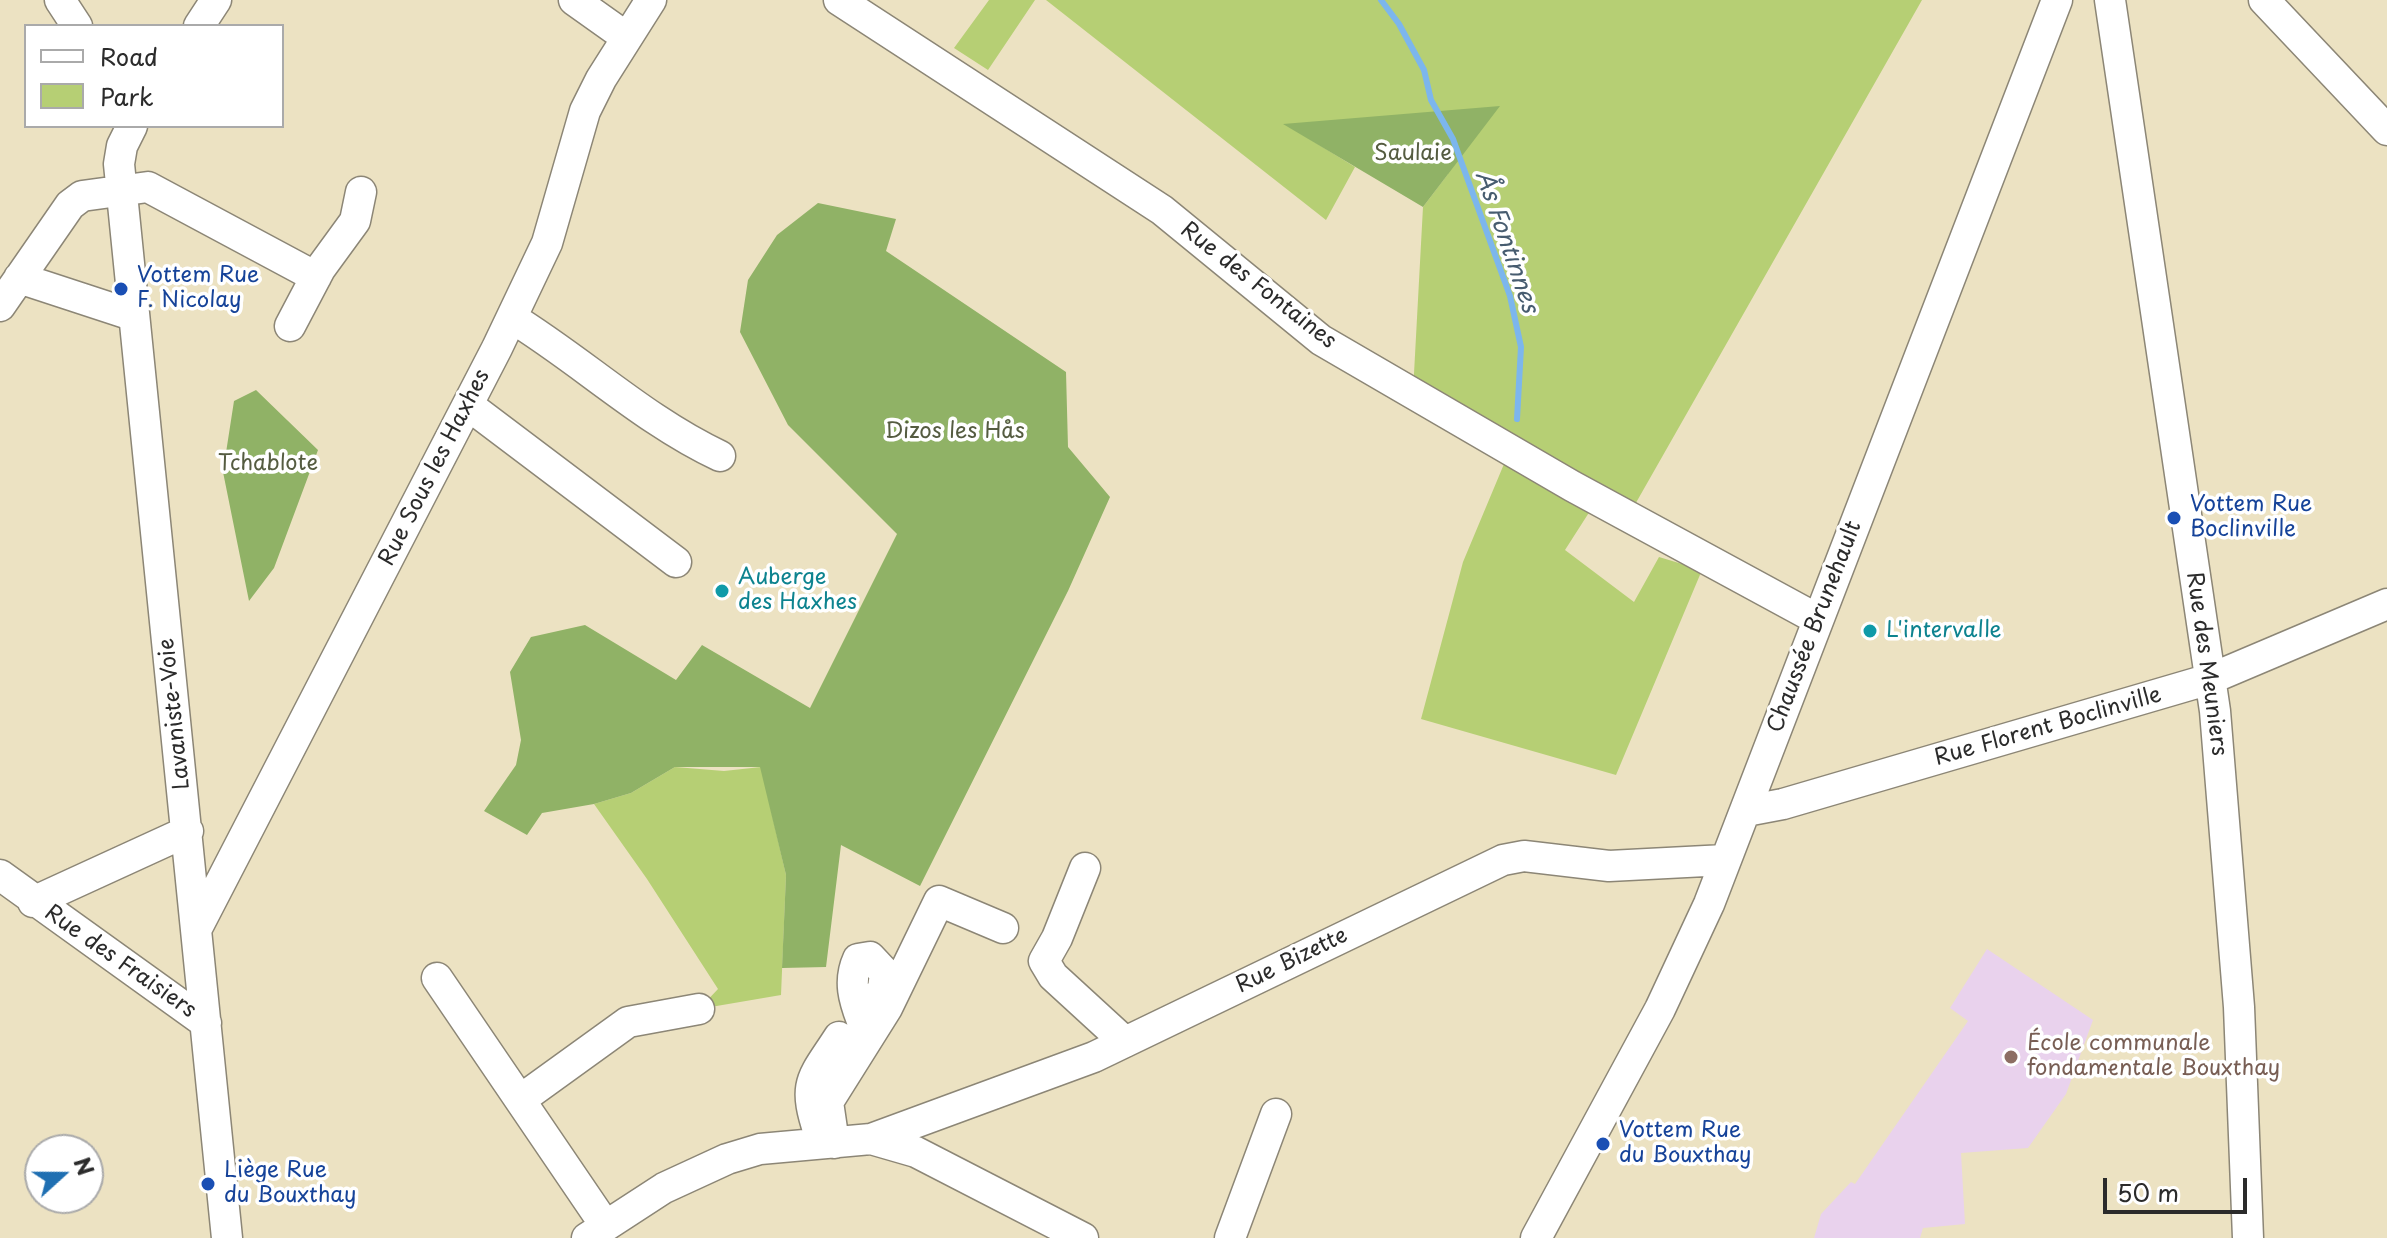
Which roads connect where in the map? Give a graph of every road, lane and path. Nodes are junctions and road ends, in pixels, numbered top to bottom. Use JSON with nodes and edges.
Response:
{"nodes":[{"id":1,"x":60,"y":0,"type":"edge"},
{"id":2,"x":216,"y":0,"type":"edge"},
{"id":3,"x":574,"y":0,"type":"edge"},
{"id":4,"x":651,"y":0,"type":"edge"},
{"id":5,"x":839,"y":0,"type":"edge"},
{"id":6,"x":2057,"y":0,"type":"edge"},
{"id":7,"x":2110,"y":0,"type":"edge"},
{"id":8,"x":2264,"y":0,"type":"edge"},
{"id":9,"x":76,"y":24,"type":"edge"},
{"id":10,"x":200,"y":24,"type":"edge"},
{"id":11,"x":626,"y":37,"type":"junction"},
{"id":12,"x":131,"y":128,"type":"edge"},
{"id":13,"x":2387,"y":130,"type":"edge"},
{"id":14,"x":123,"y":190,"type":"junction"},
{"id":15,"x":361,"y":192,"type":"dead end"},
{"id":16,"x":316,"y":277,"type":"junction"},
{"id":17,"x":19,"y":278,"type":"junction"},
{"id":18,"x":0,"y":306,"type":"edge"},
{"id":19,"x":132,"y":315,"type":"junction"},
{"id":20,"x":512,"y":318,"type":"junction"},
{"id":21,"x":290,"y":326,"type":"dead end"},
{"id":22,"x":468,"y":405,"type":"junction"},
{"id":23,"x":720,"y":456,"type":"dead end"},
{"id":24,"x":676,"y":562,"type":"dead end"},
{"id":25,"x":2387,"y":604,"type":"edge"},
{"id":26,"x":1817,"y":619,"type":"junction"},
{"id":27,"x":2210,"y":679,"type":"junction"},
{"id":28,"x":1746,"y":811,"type":"junction"},
{"id":29,"x":188,"y":831,"type":"junction"},
{"id":30,"x":1725,"y":860,"type":"junction"},
{"id":31,"x":1085,"y":868,"type":"dead end"},
{"id":32,"x":0,"y":875,"type":"edge"},
{"id":33,"x":33,"y":902,"type":"junction"},
{"id":34,"x":197,"y":928,"type":"junction"},
{"id":35,"x":1003,"y":928,"type":"dead end"},
{"id":36,"x":437,"y":978,"type":"dead end"},
{"id":37,"x":699,"y":1009,"type":"dead end"},
{"id":38,"x":206,"y":1023,"type":"junction"},
{"id":39,"x":851,"y":1029,"type":"dead end"},
{"id":40,"x":1125,"y":1042,"type":"junction"},
{"id":41,"x":520,"y":1100,"type":"junction"},
{"id":42,"x":1276,"y":1114,"type":"dead end"},
{"id":43,"x":871,"y":1139,"type":"junction"},
{"id":44,"x":824,"y":1140,"type":"junction"},
{"id":45,"x":596,"y":1231,"type":"edge"},
{"id":46,"x":227,"y":1238,"type":"edge"},
{"id":47,"x":1083,"y":1238,"type":"edge"},
{"id":48,"x":1230,"y":1238,"type":"edge"},
{"id":49,"x":1536,"y":1238,"type":"edge"},
{"id":50,"x":2248,"y":1238,"type":"edge"}],
"edges":[{"from":1,"to":9,"type":"street"},
{"from":2,"to":10,"type":"street"},
{"from":3,"to":11,"type":"street"},
{"from":4,"to":11,"type":"street","name":"Rue Sous les Haxhes"},
{"from":5,"to":26,"type":"street","name":"Rue des Fontaines"},
{"from":6,"to":26,"type":"street","name":"Chaussée Brunehault"},
{"from":7,"to":27,"type":"street","name":"Rue des Meuniers"},
{"from":8,"to":13,"type":"street"},
{"from":11,"to":20,"type":"street","name":"Rue Sous les Haxhes"},
{"from":12,"to":14,"type":"street","name":"Lavaniste-Voie"},
{"from":14,"to":16,"type":"street"},
{"from":14,"to":17,"type":"street"},
{"from":14,"to":19,"type":"street","name":"Lavaniste-Voie"},
{"from":15,"to":16,"type":"street"},
{"from":16,"to":21,"type":"street"},
{"from":17,"to":18,"type":"street"},
{"from":17,"to":19,"type":"street"},
{"from":19,"to":29,"type":"street","name":"Lavaniste-Voie"},
{"from":20,"to":22,"type":"street","name":"Rue Sous les Haxhes"},
{"from":20,"to":23,"type":"street"},
{"from":22,"to":24,"type":"street"},
{"from":22,"to":34,"type":"street","name":"Rue Sous les Haxhes"},
{"from":25,"to":27,"type":"street","name":"Rue Florent Boclinville"},
{"from":26,"to":28,"type":"street","name":"Chaussée Brunehault"},
{"from":27,"to":28,"type":"street","name":"Rue Florent Boclinville"},
{"from":27,"to":50,"type":"street","name":"Rue des Meuniers"},
{"from":28,"to":30,"type":"street","name":"Chaussée Brunehault"},
{"from":29,"to":33,"type":"street","name":"Rue des Fraisiers"},
{"from":29,"to":34,"type":"street","name":"Lavaniste-Voie"},
{"from":30,"to":40,"type":"street","name":"Rue Bizette"},
{"from":30,"to":49,"type":"street","name":"Chaussée Brunehault"},
{"from":31,"to":40,"type":"street"},
{"from":32,"to":33,"type":"street","name":"Rue des Fraisiers"},
{"from":33,"to":38,"type":"street","name":"Rue des Fraisiers"},
{"from":34,"to":38,"type":"street","name":"Lavaniste-Voie"},
{"from":35,"to":44,"type":"street"},
{"from":36,"to":41,"type":"street"},
{"from":37,"to":41,"type":"street"},
{"from":38,"to":46,"type":"street","name":"Lavaniste-Voie"},
{"from":39,"to":44,"type":"street"},
{"from":40,"to":43,"type":"street","name":"Rue Bizette"},
{"from":41,"to":45,"type":"street"},
{"from":42,"to":48,"type":"street"},
{"from":43,"to":44,"type":"street"},
{"from":43,"to":47,"type":"street"},
{"from":44,"to":45,"type":"street"}]}
